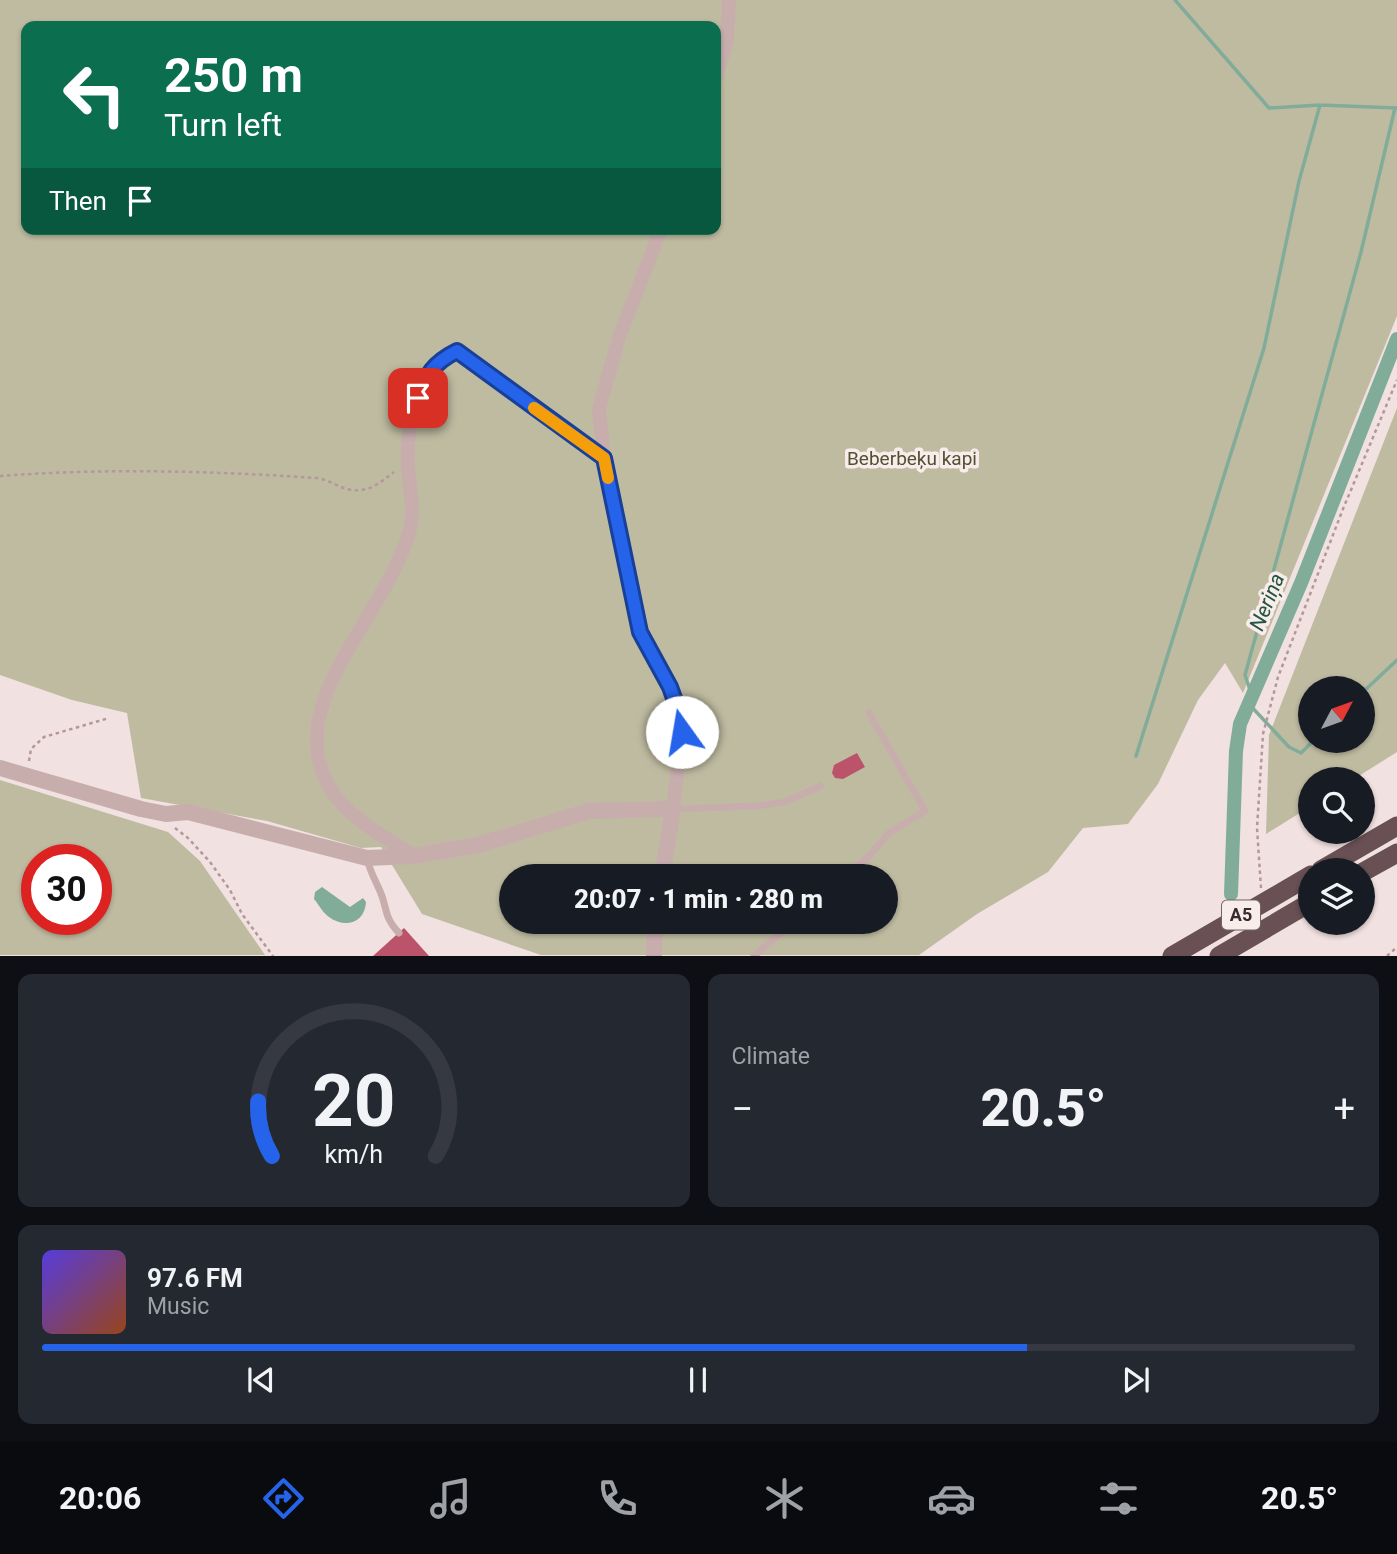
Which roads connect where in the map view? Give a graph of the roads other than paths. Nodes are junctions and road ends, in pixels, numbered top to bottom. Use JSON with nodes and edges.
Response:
{"nodes":[{"id":1,"x":729,"y":0,"type":"edge"},
{"id":2,"x":721,"y":60,"type":"edge"},
{"id":3,"x":659,"y":235,"type":"edge"},
{"id":4,"x":604,"y":458,"type":"junction"},
{"id":5,"x":869,"y":713,"type":"dead end"},
{"id":6,"x":0,"y":768,"type":"edge"},
{"id":7,"x":820,"y":786,"type":"dead end"},
{"id":8,"x":673,"y":809,"type":"junction"},
{"id":9,"x":1397,"y":826,"type":"edge"},
{"id":10,"x":1397,"y":853,"type":"edge"},
{"id":11,"x":414,"y":856,"type":"junction"},
{"id":12,"x":367,"y":858,"type":"junction"},
{"id":13,"x":1342,"y":858,"type":"edge"},
{"id":14,"x":664,"y":864,"type":"edge"},
{"id":15,"x":860,"y":864,"type":"edge"},
{"id":16,"x":1375,"y":865,"type":"edge"},
{"id":17,"x":1298,"y":883,"type":"edge"},
{"id":18,"x":1298,"y":910,"type":"edge"},
{"id":19,"x":399,"y":933,"type":"dead end"},
{"id":20,"x":655,"y":934,"type":"edge"},
{"id":21,"x":779,"y":934,"type":"edge"},
{"id":22,"x":654,"y":956,"type":"edge"},
{"id":23,"x":754,"y":956,"type":"edge"},
{"id":24,"x":1172,"y":956,"type":"edge"},
{"id":25,"x":1219,"y":956,"type":"edge"}],
"edges":[{"from":1,"to":2,"type":"street"},
{"from":3,"to":4,"type":"street"},
{"from":4,"to":8,"type":"street"},
{"from":4,"to":11,"type":"street"},
{"from":5,"to":15,"type":"lane"},
{"from":6,"to":12,"type":"street"},
{"from":7,"to":8,"type":"lane"},
{"from":8,"to":11,"type":"street"},
{"from":8,"to":14,"type":"street"},
{"from":9,"to":13,"type":"highway"},
{"from":10,"to":16,"type":"highway"},
{"from":11,"to":12,"type":"street"},
{"from":12,"to":19,"type":"lane"},
{"from":17,"to":24,"type":"highway","number":"A5"},
{"from":18,"to":25,"type":"highway","number":"A5"},
{"from":20,"to":22,"type":"street"},
{"from":21,"to":23,"type":"lane"}]}
